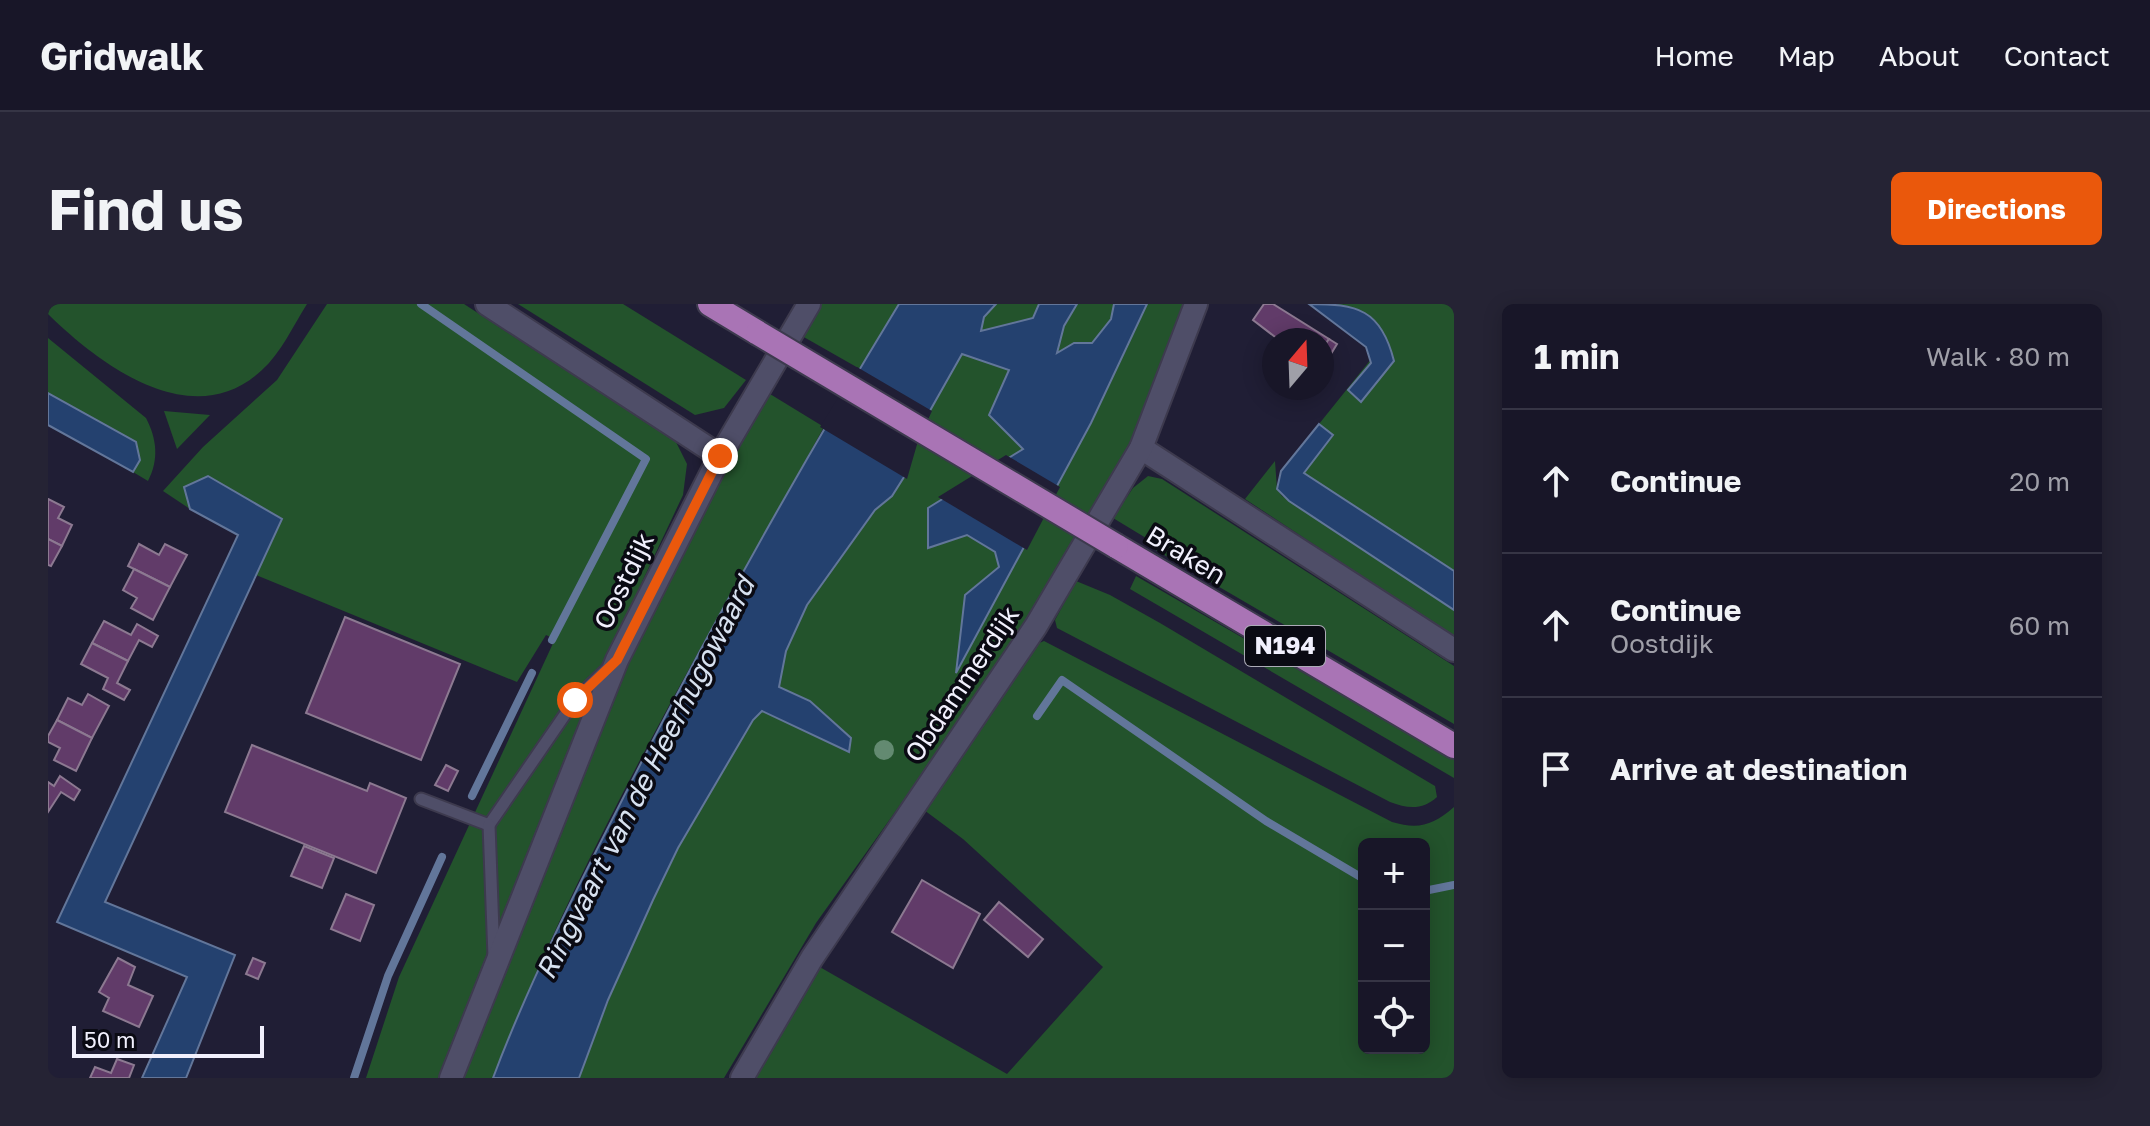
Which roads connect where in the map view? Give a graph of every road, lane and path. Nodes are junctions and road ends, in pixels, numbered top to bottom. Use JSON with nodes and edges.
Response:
{"nodes":[{"id":1,"x":487,"y":304,"type":"edge"},
{"id":2,"x":710,"y":304,"type":"edge"},
{"id":3,"x":809,"y":304,"type":"edge"},
{"id":4,"x":1196,"y":304,"type":"edge"},
{"id":5,"x":1141,"y":448,"type":"junction"},
{"id":6,"x":720,"y":456,"type":"junction"},
{"id":7,"x":1454,"y":650,"type":"edge"},
{"id":8,"x":617,"y":660,"type":"junction"},
{"id":9,"x":1454,"y":746,"type":"edge"},
{"id":10,"x":421,"y":799,"type":"dead end"},
{"id":11,"x":489,"y":825,"type":"junction"},
{"id":12,"x":494,"y":965,"type":"junction"},
{"id":13,"x":451,"y":1078,"type":"edge"},
{"id":14,"x":742,"y":1078,"type":"edge"}],
"edges":[{"from":1,"to":6,"type":"street"},
{"from":2,"to":9,"type":"main road","name":"Braken","number":"N194","bridge":true},
{"from":3,"to":6,"type":"street","name":"Oostdijk"},
{"from":4,"to":5,"type":"street","name":"Obdammerdijk"},
{"from":5,"to":7,"type":"street"},
{"from":5,"to":14,"type":"street","name":"Obdammerdijk"},
{"from":6,"to":8,"type":"street","name":"Oostdijk"},
{"from":8,"to":11,"type":"lane"},
{"from":8,"to":12,"type":"street","name":"Oostdijk"},
{"from":10,"to":11,"type":"lane"},
{"from":11,"to":12,"type":"lane"},
{"from":12,"to":13,"type":"street","name":"Oostdijk"}]}
